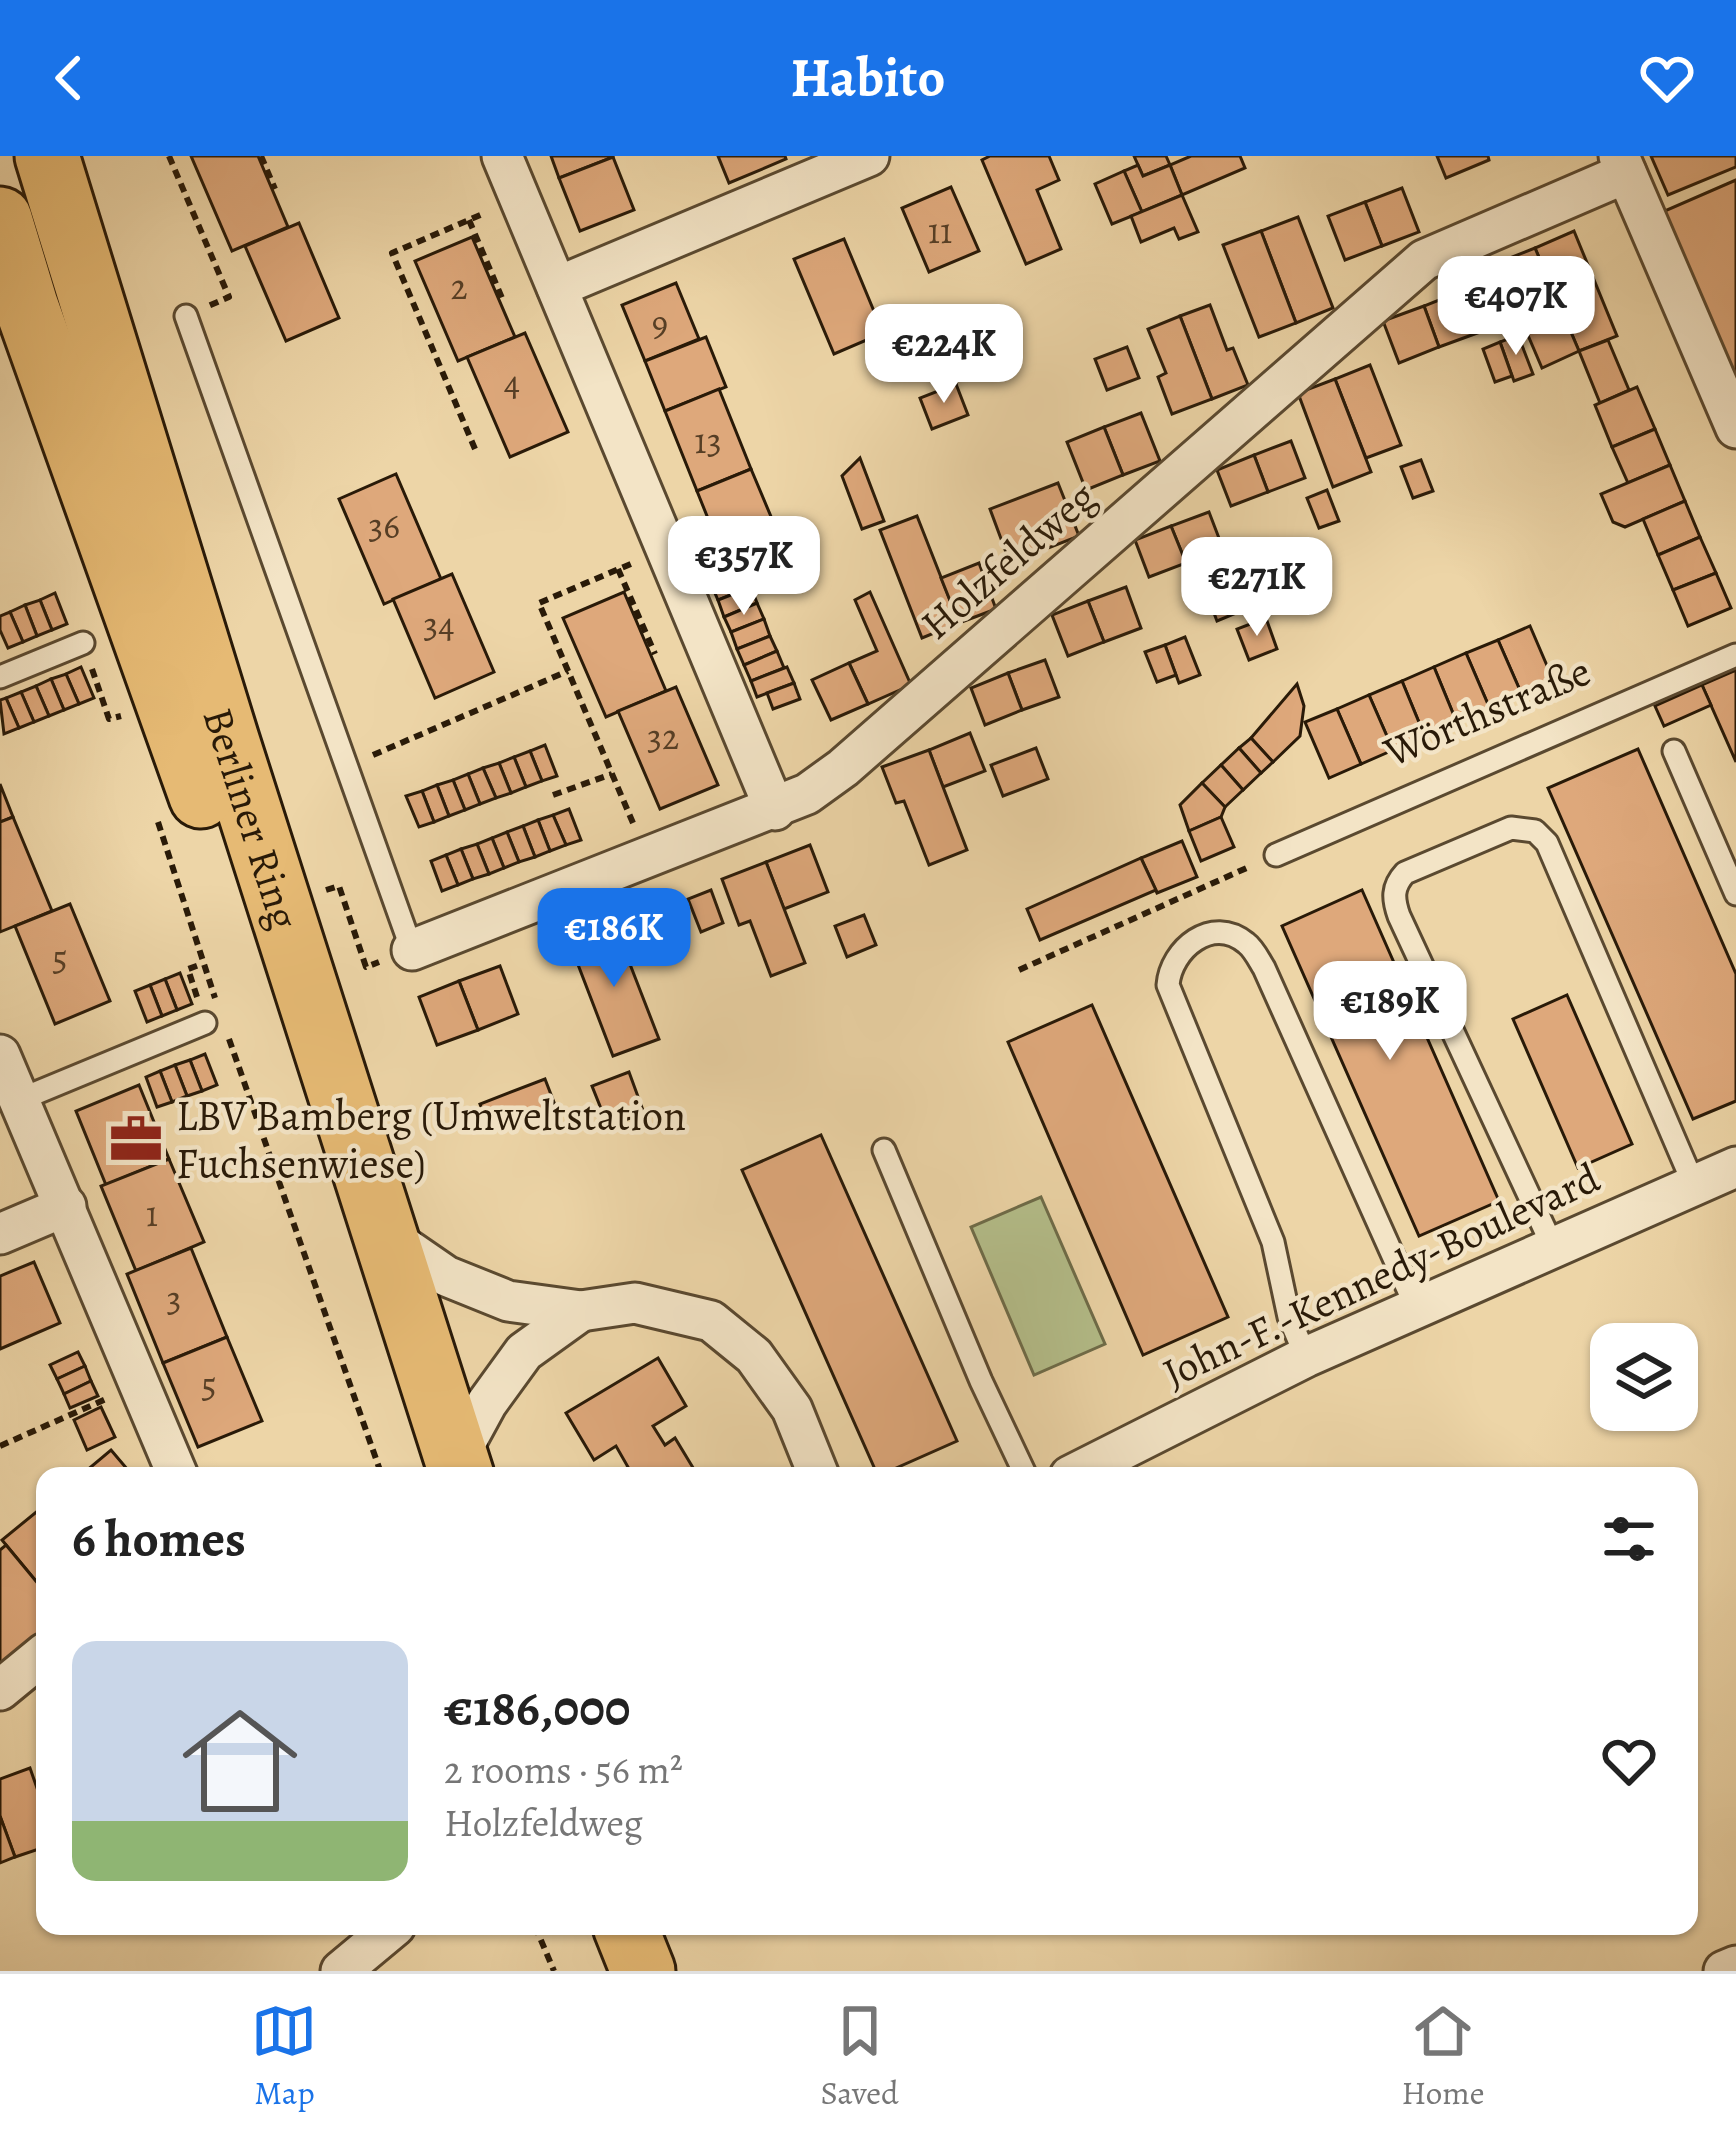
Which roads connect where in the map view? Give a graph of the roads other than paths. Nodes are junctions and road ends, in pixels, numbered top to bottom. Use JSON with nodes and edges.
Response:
{"nodes":[{"id":1,"x":47,"y":156,"type":"edge"},
{"id":2,"x":502,"y":156,"type":"edge"},
{"id":3,"x":868,"y":156,"type":"edge"},
{"id":4,"x":1622,"y":164,"type":"edge"},
{"id":5,"x":0,"y":219,"type":"edge"},
{"id":6,"x":557,"y":287,"type":"junction"},
{"id":7,"x":186,"y":316,"type":"road end"},
{"id":8,"x":1736,"y":428,"type":"edge"},
{"id":9,"x":82,"y":643,"type":"road end"},
{"id":10,"x":1736,"y":655,"type":"edge"},
{"id":11,"x":0,"y":677,"type":"edge"},
{"id":12,"x":1674,"y":751,"type":"dead end"},
{"id":13,"x":775,"y":809,"type":"junction"},
{"id":14,"x":1276,"y":855,"type":"road end"},
{"id":15,"x":1736,"y":894,"type":"edge"},
{"id":16,"x":412,"y":950,"type":"joint"},
{"id":17,"x":216,"y":1019,"type":"road end"},
{"id":18,"x":0,"y":1055,"type":"edge"},
{"id":19,"x":20,"y":1100,"type":"junction"},
{"id":20,"x":884,"y":1150,"type":"dead end"},
{"id":21,"x":1736,"y":1167,"type":"edge"},
{"id":22,"x":1694,"y":1185,"type":"junction"},
{"id":23,"x":66,"y":1206,"type":"junction"},
{"id":24,"x":0,"y":1234,"type":"edge"},
{"id":25,"x":385,"y":1234,"type":"junction"},
{"id":26,"x":1553,"y":1247,"type":"junction"},
{"id":27,"x":1415,"y":1307,"type":"junction"},
{"id":28,"x":581,"y":1311,"type":"junction"},
{"id":29,"x":1306,"y":1358,"type":"junction"},
{"id":30,"x":175,"y":1467,"type":"edge"},
{"id":31,"x":448,"y":1467,"type":"edge"},
{"id":32,"x":448,"y":1467,"type":"edge"},
{"id":33,"x":451,"y":1467,"type":"edge"},
{"id":34,"x":815,"y":1467,"type":"edge"},
{"id":35,"x":1022,"y":1467,"type":"edge"},
{"id":36,"x":1088,"y":1467,"type":"edge"},
{"id":37,"x":36,"y":1660,"type":"edge"},
{"id":38,"x":0,"y":1690,"type":"edge"},
{"id":39,"x":384,"y":1935,"type":"edge"},
{"id":40,"x":590,"y":1935,"type":"edge"},
{"id":41,"x":629,"y":1935,"type":"edge"},
{"id":42,"x":1736,"y":1966,"type":"edge"},
{"id":43,"x":341,"y":1971,"type":"edge"},
{"id":44,"x":604,"y":1971,"type":"edge"},
{"id":45,"x":643,"y":1971,"type":"edge"},
{"id":46,"x":1724,"y":1971,"type":"edge"}],
"edges":[{"from":1,"to":25,"type":"main road","name":"Berliner Ring"},
{"from":2,"to":6,"type":"street"},
{"from":3,"to":6,"type":"street"},
{"from":4,"to":8,"type":"street"},
{"from":4,"to":13,"type":"street","name":"Holzfeldweg"},
{"from":5,"to":32,"type":"main road","name":"Berliner Ring"},
{"from":6,"to":13,"type":"street"},
{"from":7,"to":16,"type":"lane"},
{"from":9,"to":11,"type":"lane"},
{"from":10,"to":14,"type":"lane","name":"Wörthstraße"},
{"from":12,"to":15,"type":"lane"},
{"from":13,"to":16,"type":"street","name":"Holzfeldweg"},
{"from":17,"to":19,"type":"lane"},
{"from":18,"to":19,"type":"street"},
{"from":19,"to":23,"type":"street"},
{"from":20,"to":35,"type":"lane"},
{"from":21,"to":22,"type":"street","name":"John-F.-Kennedy-Boulevard"},
{"from":22,"to":26,"type":"street","name":"John-F.-Kennedy-Boulevard"},
{"from":22,"to":26,"type":"lane"},
{"from":23,"to":24,"type":"street"},
{"from":23,"to":30,"type":"street"},
{"from":25,"to":28,"type":"street"},
{"from":25,"to":31,"type":"main road","name":"Berliner Ring"},
{"from":26,"to":27,"type":"street","name":"John-F.-Kennedy-Boulevard"},
{"from":27,"to":29,"type":"street","name":"John-F.-Kennedy-Boulevard"},
{"from":27,"to":29,"type":"lane"},
{"from":28,"to":33,"type":"street"},
{"from":28,"to":34,"type":"street"},
{"from":29,"to":36,"type":"street","name":"John-F.-Kennedy-Boulevard"},
{"from":37,"to":38,"type":"street"},
{"from":39,"to":43,"type":"street"},
{"from":40,"to":44,"type":"main road"},
{"from":41,"to":45,"type":"main road"},
{"from":42,"to":46,"type":"street"}]}
